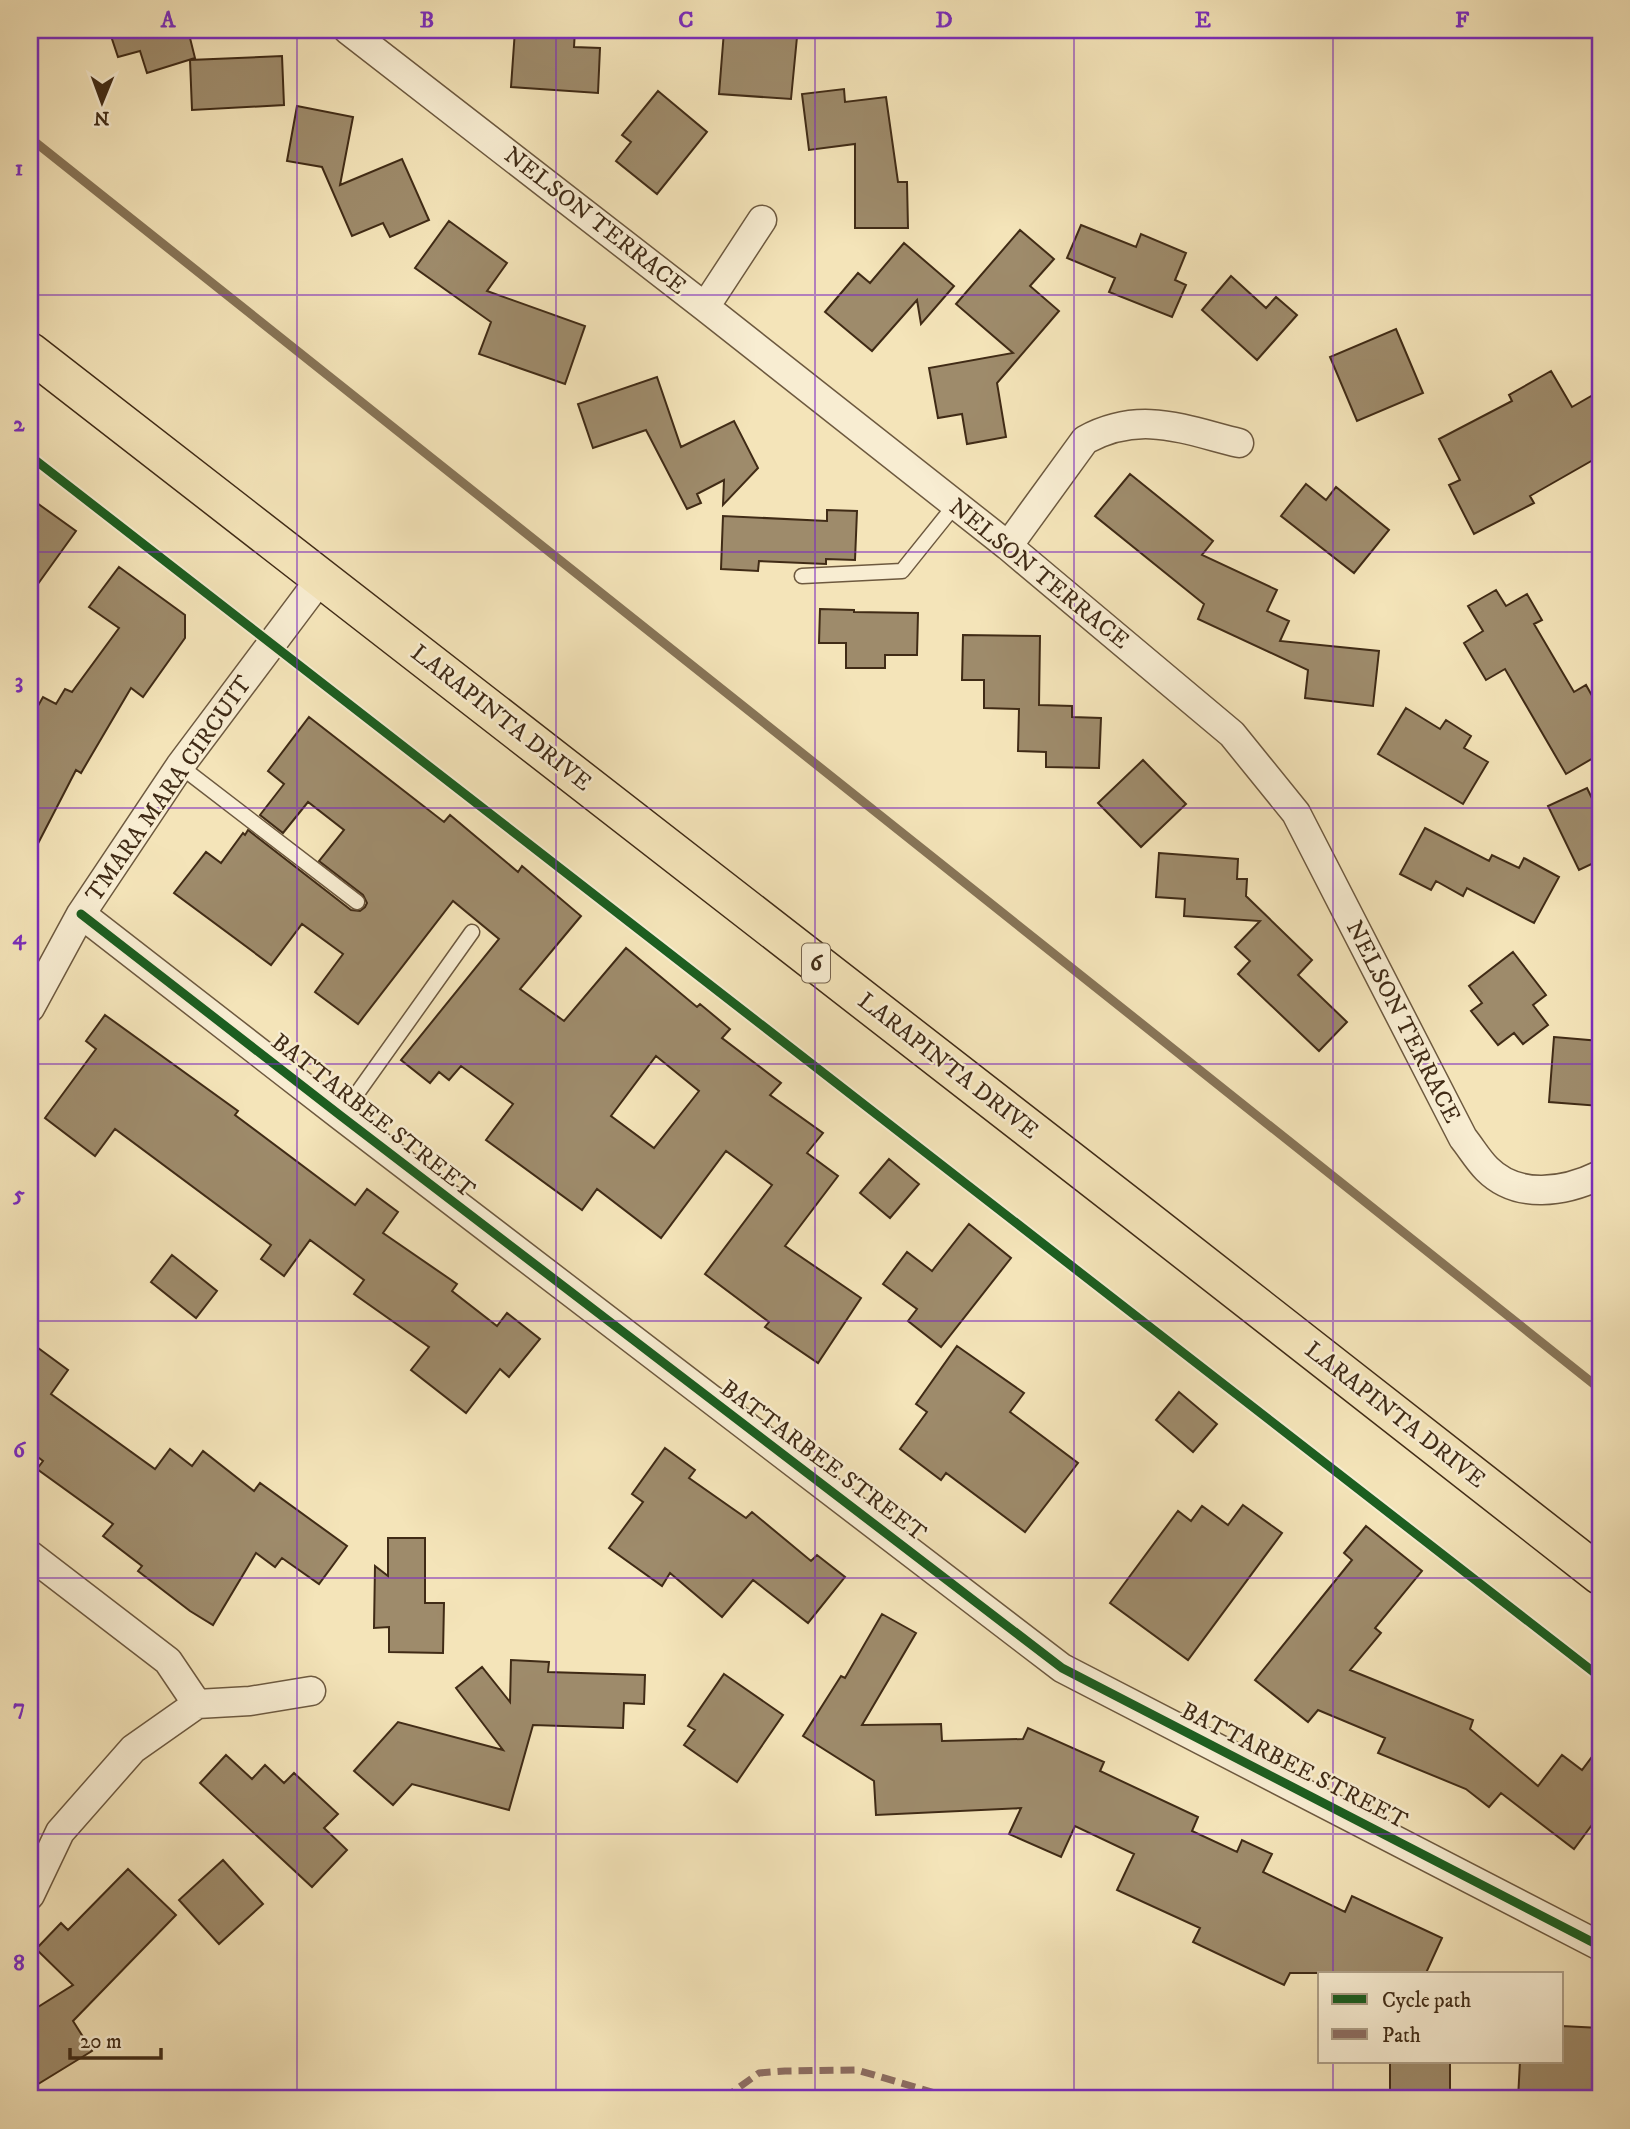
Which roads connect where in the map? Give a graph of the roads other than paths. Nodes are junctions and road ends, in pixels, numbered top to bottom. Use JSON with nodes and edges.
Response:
{"nodes":[{"id":1,"x":348,"y":30,"type":"edge"},
{"id":2,"x":762,"y":220,"type":"dead end"},
{"id":3,"x":705,"y":307,"type":"junction"},
{"id":4,"x":30,"y":352,"type":"edge"},
{"id":5,"x":1239,"y":443,"type":"dead end"},
{"id":6,"x":955,"y":505,"type":"junction"},
{"id":7,"x":1008,"y":546,"type":"junction"},
{"id":8,"x":802,"y":576,"type":"dead end"},
{"id":9,"x":321,"y":578,"type":"junction"},
{"id":10,"x":180,"y":766,"type":"junction"},
{"id":11,"x":357,"y":902,"type":"dead end"},
{"id":12,"x":81,"y":914,"type":"junction"},
{"id":13,"x":472,"y":932,"type":"dead end"},
{"id":14,"x":30,"y":1008,"type":"edge"},
{"id":15,"x":341,"y":1116,"type":"junction"},
{"id":16,"x":1600,"y":1175,"type":"edge"},
{"id":17,"x":30,"y":1555,"type":"edge"},
{"id":18,"x":1600,"y":1575,"type":"edge"},
{"id":19,"x":311,"y":1691,"type":"dead end"},
{"id":20,"x":197,"y":1704,"type":"junction"},
{"id":21,"x":30,"y":1895,"type":"edge"},
{"id":22,"x":1600,"y":1946,"type":"edge"}],
"edges":[{"from":1,"to":3,"type":"street","name":"NELSON TERRACE"},
{"from":2,"to":3,"type":"street"},
{"from":3,"to":6,"type":"street","name":"NELSON TERRACE"},
{"from":4,"to":9,"type":"main road","name":"LARAPINTA DRIVE","number":"6"},
{"from":5,"to":7,"type":"street"},
{"from":6,"to":7,"type":"street","name":"NELSON TERRACE"},
{"from":6,"to":8,"type":"lane"},
{"from":7,"to":16,"type":"street","name":"NELSON TERRACE"},
{"from":9,"to":10,"type":"street","name":"TMARA MARA CIRCUIT"},
{"from":9,"to":18,"type":"main road","name":"LARAPINTA DRIVE","number":"6"},
{"from":10,"to":11,"type":"lane"},
{"from":10,"to":12,"type":"street","name":"TMARA MARA CIRCUIT"},
{"from":12,"to":14,"type":"street","name":"TMARA MARA CIRCUIT"},
{"from":12,"to":15,"type":"street","name":"BATTARBEE STREET"},
{"from":13,"to":15,"type":"lane"},
{"from":15,"to":22,"type":"street","name":"BATTARBEE STREET"},
{"from":17,"to":20,"type":"street"},
{"from":19,"to":20,"type":"street"},
{"from":20,"to":21,"type":"street"}]}
